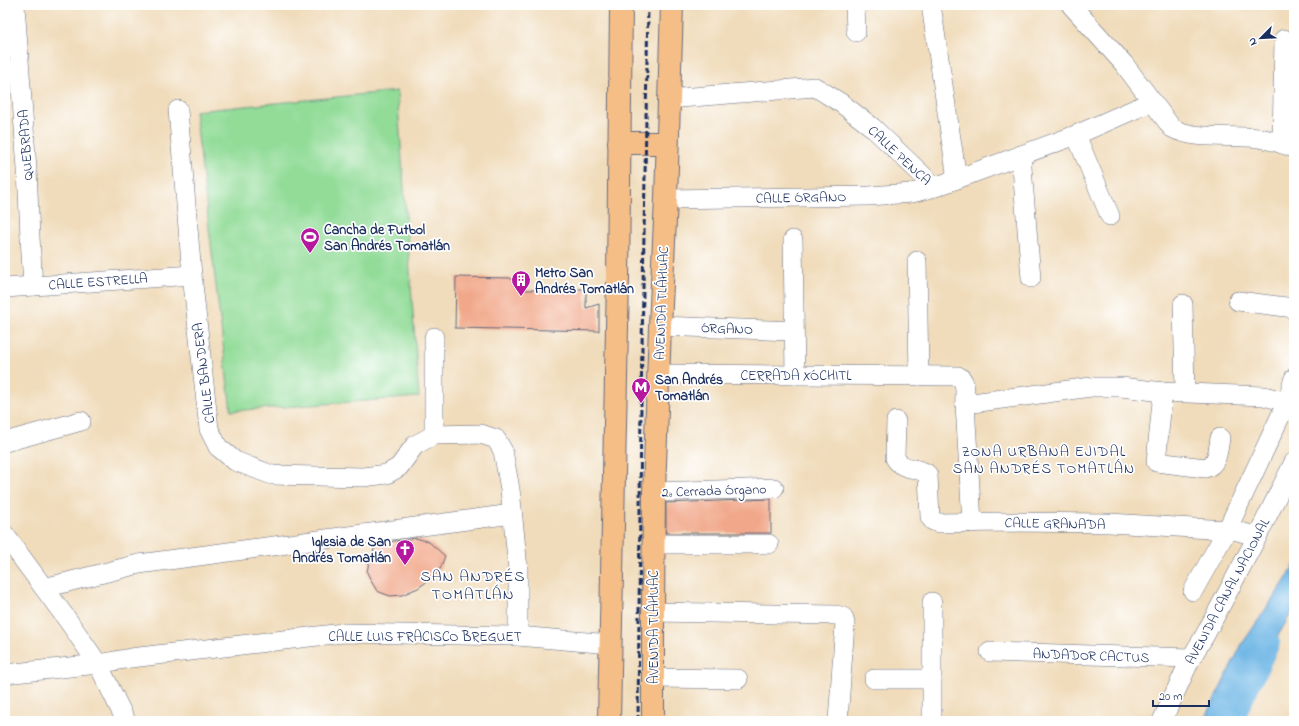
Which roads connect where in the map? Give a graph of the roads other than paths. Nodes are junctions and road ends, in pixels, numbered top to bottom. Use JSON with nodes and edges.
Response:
{"nodes":[{"id":1,"x":15,"y":5,"type":"edge"},
{"id":2,"x":621,"y":5,"type":"edge"},
{"id":3,"x":672,"y":5,"type":"edge"},
{"id":4,"x":855,"y":5,"type":"edge"},
{"id":5,"x":931,"y":5,"type":"edge"},
{"id":6,"x":1071,"y":5,"type":"edge"},
{"id":7,"x":856,"y":32,"type":"dead end"},
{"id":8,"x":1284,"y":39,"type":"dead end"},
{"id":9,"x":668,"y":99,"type":"junction"},
{"id":10,"x":1151,"y":102,"type":"junction"},
{"id":11,"x":178,"y":110,"type":"dead end"},
{"id":12,"x":1076,"y":135,"type":"junction"},
{"id":13,"x":619,"y":143,"type":"junction"},
{"id":14,"x":667,"y":143,"type":"junction"},
{"id":15,"x":1288,"y":146,"type":"edge"},
{"id":16,"x":1021,"y":155,"type":"junction"},
{"id":17,"x":957,"y":179,"type":"junction"},
{"id":18,"x":935,"y":187,"type":"junction"},
{"id":19,"x":666,"y":199,"type":"junction"},
{"id":20,"x":1110,"y":216,"type":"dead end"},
{"id":21,"x":793,"y":240,"type":"dead end"},
{"id":22,"x":917,"y":261,"type":"dead end"},
{"id":23,"x":192,"y":275,"type":"junction"},
{"id":24,"x":1031,"y":278,"type":"dead end"},
{"id":25,"x":33,"y":286,"type":"junction"},
{"id":26,"x":5,"y":288,"type":"edge"},
{"id":27,"x":1238,"y":301,"type":"dead end"},
{"id":28,"x":1183,"y":304,"type":"dead end"},
{"id":29,"x":1294,"y":308,"type":"edge"},
{"id":30,"x":660,"y":326,"type":"junction"},
{"id":31,"x":794,"y":330,"type":"junction"},
{"id":32,"x":434,"y":337,"type":"dead end"},
{"id":33,"x":659,"y":374,"type":"junction"},
{"id":34,"x":795,"y":375,"type":"junction"},
{"id":35,"x":914,"y":376,"type":"junction"},
{"id":36,"x":1294,"y":378,"type":"edge"},
{"id":37,"x":1163,"y":392,"type":"junction"},
{"id":38,"x":1185,"y":392,"type":"junction"},
{"id":39,"x":1291,"y":403,"type":"edge"},
{"id":40,"x":964,"y":404,"type":"junction"},
{"id":41,"x":81,"y":421,"type":"dead end"},
{"id":42,"x":896,"y":421,"type":"dead end"},
{"id":43,"x":434,"y":435,"type":"junction"},
{"id":44,"x":1220,"y":438,"type":"dead end"},
{"id":45,"x":5,"y":442,"type":"edge"},
{"id":46,"x":1294,"y":462,"type":"edge"},
{"id":47,"x":774,"y":488,"type":"dead end"},
{"id":48,"x":654,"y":492,"type":"junction"},
{"id":49,"x":512,"y":514,"type":"junction"},
{"id":50,"x":972,"y":523,"type":"junction"},
{"id":51,"x":1227,"y":530,"type":"junction"},
{"id":52,"x":5,"y":535,"type":"edge"},
{"id":53,"x":1257,"y":536,"type":"junction"},
{"id":54,"x":654,"y":544,"type":"junction"},
{"id":55,"x":769,"y":544,"type":"dead end"},
{"id":56,"x":44,"y":588,"type":"junction"},
{"id":57,"x":1193,"y":591,"type":"dead end"},
{"id":58,"x":932,"y":602,"type":"dead end"},
{"id":59,"x":653,"y":612,"type":"junction"},
{"id":60,"x":518,"y":636,"type":"junction"},
{"id":61,"x":610,"y":644,"type":"junction"},
{"id":62,"x":990,"y":652,"type":"dead end"},
{"id":63,"x":1191,"y":658,"type":"junction"},
{"id":64,"x":98,"y":664,"type":"junction"},
{"id":65,"x":5,"y":674,"type":"edge"},
{"id":66,"x":653,"y":678,"type":"junction"},
{"id":67,"x":738,"y":679,"type":"dead end"},
{"id":68,"x":874,"y":679,"type":"dead end"},
{"id":69,"x":932,"y":679,"type":"junction"},
{"id":70,"x":126,"y":721,"type":"edge"},
{"id":71,"x":609,"y":721,"type":"edge"},
{"id":72,"x":653,"y":721,"type":"edge"},
{"id":73,"x":838,"y":721,"type":"edge"},
{"id":74,"x":932,"y":721,"type":"edge"},
{"id":75,"x":1162,"y":721,"type":"edge"}],
"edges":[{"from":1,"to":25,"type":"street","name":"QUEBRADA"},
{"from":2,"to":13,"type":"main road"},
{"from":3,"to":9,"type":"main road","name":"AVENIDA TLÁHUAC"},
{"from":4,"to":7,"type":"street"},
{"from":5,"to":17,"type":"street"},
{"from":6,"to":10,"type":"street"},
{"from":8,"to":15,"type":"street"},
{"from":9,"to":14,"type":"main road","name":"AVENIDA TLÁHUAC"},
{"from":9,"to":18,"type":"street","name":"CALLE PENCA"},
{"from":10,"to":12,"type":"street","name":"CALLE PENCA"},
{"from":10,"to":15,"type":"street"},
{"from":11,"to":23,"type":"street","name":"CALLE BANDERA"},
{"from":12,"to":16,"type":"street","name":"CALLE PENCA"},
{"from":12,"to":20,"type":"street"},
{"from":13,"to":14,"type":"main road"},
{"from":13,"to":61,"type":"main road"},
{"from":14,"to":19,"type":"main road","name":"AVENIDA TLÁHUAC"},
{"from":16,"to":17,"type":"street","name":"CALLE PENCA"},
{"from":16,"to":24,"type":"street"},
{"from":17,"to":18,"type":"street","name":"CALLE PENCA"},
{"from":18,"to":19,"type":"street","name":"CALLE ÓRGANO"},
{"from":19,"to":30,"type":"main road","name":"AVENIDA TLÁHUAC"},
{"from":21,"to":31,"type":"street"},
{"from":22,"to":35,"type":"street"},
{"from":23,"to":25,"type":"street","name":"CALLE ESTRELLA"},
{"from":23,"to":43,"type":"street","name":"CALLE BANDERA"},
{"from":25,"to":26,"type":"street","name":"CALLE ESTRELLA"},
{"from":27,"to":29,"type":"street"},
{"from":28,"to":38,"type":"street"},
{"from":30,"to":31,"type":"street","name":"ÓRGANO"},
{"from":30,"to":33,"type":"main road","name":"AVENIDA TLÁHUAC"},
{"from":31,"to":34,"type":"street"},
{"from":32,"to":43,"type":"street"},
{"from":33,"to":34,"type":"street","name":"CERRADA XÓCHITL"},
{"from":33,"to":48,"type":"main road","name":"AVENIDA TLÁHUAC"},
{"from":34,"to":35,"type":"street","name":"CERRADA XÓCHITL"},
{"from":35,"to":40,"type":"street","name":"CERRADA XÓCHITL"},
{"from":36,"to":39,"type":"street"},
{"from":37,"to":38,"type":"street"},
{"from":37,"to":40,"type":"street"},
{"from":37,"to":44,"type":"street"},
{"from":38,"to":39,"type":"street"},
{"from":39,"to":51,"type":"street"},
{"from":40,"to":50,"type":"street"},
{"from":41,"to":45,"type":"street"},
{"from":42,"to":50,"type":"street"},
{"from":43,"to":49,"type":"street","name":"CALLE BANDERA"},
{"from":46,"to":53,"type":"street","name":"AVENIDA CANAL NACIONAL"},
{"from":47,"to":48,"type":"street","name":"2ª Cerrada Órgano"},
{"from":48,"to":54,"type":"main road","name":"AVENIDA TLÁHUAC"},
{"from":49,"to":56,"type":"street"},
{"from":49,"to":60,"type":"street","name":"CALLE BANDERA"},
{"from":50,"to":51,"type":"street","name":"CALLE GRANADA"},
{"from":51,"to":53,"type":"street","name":"CALLE GRANADA"},
{"from":51,"to":57,"type":"street"},
{"from":52,"to":56,"type":"street"},
{"from":53,"to":63,"type":"street","name":"AVENIDA CANAL NACIONAL"},
{"from":54,"to":55,"type":"street"},
{"from":54,"to":59,"type":"main road","name":"AVENIDA TLÁHUAC"},
{"from":56,"to":64,"type":"street"},
{"from":58,"to":69,"type":"street"},
{"from":59,"to":66,"type":"main road","name":"AVENIDA TLÁHUAC"},
{"from":59,"to":73,"type":"street"},
{"from":60,"to":61,"type":"street","name":"CALLE LUIS FRACISCO BREGUET"},
{"from":60,"to":64,"type":"street","name":"CALLE LUIS FRACISCO BREGUET"},
{"from":61,"to":71,"type":"main road"},
{"from":62,"to":63,"type":"street","name":"ANDADOR CACTUS"},
{"from":63,"to":75,"type":"street","name":"AVENIDA CANAL NACIONAL"},
{"from":64,"to":65,"type":"street","name":"CALLE LUIS FRACISCO BREGUET"},
{"from":64,"to":70,"type":"street"},
{"from":66,"to":67,"type":"street"},
{"from":66,"to":72,"type":"main road","name":"AVENIDA TLÁHUAC"},
{"from":68,"to":69,"type":"street"},
{"from":69,"to":74,"type":"street"}]}
